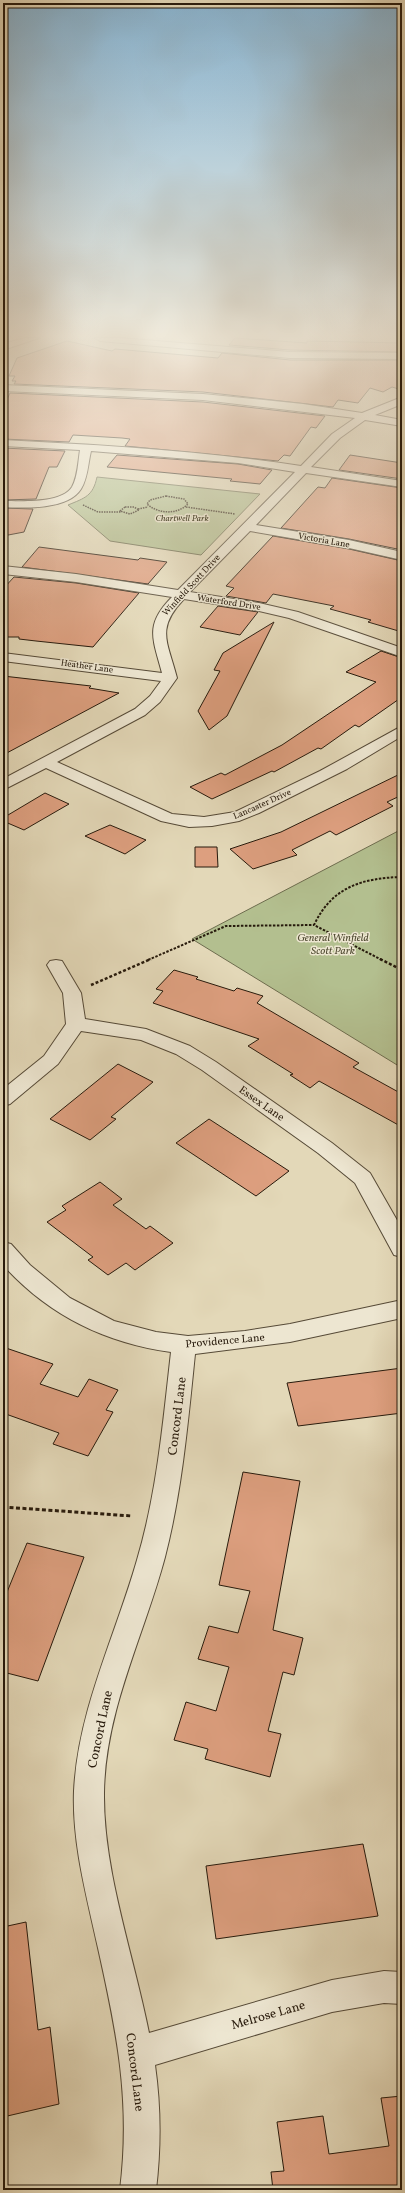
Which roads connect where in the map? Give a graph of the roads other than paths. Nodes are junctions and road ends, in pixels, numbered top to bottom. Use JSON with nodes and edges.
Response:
{"nodes":[{"id":1,"x":332,"y":440,"type":"edge"},
{"id":2,"x":3,"y":443,"type":"edge"},
{"id":3,"x":86,"y":447,"type":"junction"},
{"id":4,"x":303,"y":469,"type":"junction"},
{"id":5,"x":402,"y":484,"type":"edge"},
{"id":6,"x":3,"y":504,"type":"edge"},
{"id":7,"x":249,"y":524,"type":"junction"},
{"id":8,"x":402,"y":556,"type":"edge"},
{"id":9,"x":3,"y":570,"type":"edge"},
{"id":10,"x":180,"y":594,"type":"junction"},
{"id":11,"x":402,"y":653,"type":"edge"},
{"id":12,"x":3,"y":657,"type":"edge"},
{"id":13,"x":170,"y":678,"type":"junction"},
{"id":14,"x":402,"y":730,"type":"edge"},
{"id":15,"x":46,"y":763,"type":"junction"},
{"id":16,"x":3,"y":785,"type":"edge"},
{"id":17,"x":56,"y":965,"type":"dead end"},
{"id":18,"x":76,"y":1024,"type":"junction"},
{"id":19,"x":3,"y":1099,"type":"edge"},
{"id":20,"x":402,"y":1249,"type":"edge"},
{"id":21,"x":3,"y":1250,"type":"edge"},
{"id":22,"x":402,"y":1309,"type":"edge"},
{"id":23,"x":184,"y":1345,"type":"junction"},
{"id":24,"x":402,"y":1988,"type":"edge"},
{"id":25,"x":137,"y":2053,"type":"junction"},
{"id":26,"x":138,"y":2190,"type":"edge"}],
"edges":[{"from":1,"to":4,"type":"street","name":"Winfield Scott Drive"},
{"from":2,"to":3,"type":"street"},
{"from":3,"to":4,"type":"street"},
{"from":3,"to":6,"type":"street"},
{"from":4,"to":5,"type":"street"},
{"from":4,"to":7,"type":"street","name":"Winfield Scott Drive"},
{"from":7,"to":8,"type":"street","name":"Victoria Lane"},
{"from":7,"to":10,"type":"street","name":"Winfield Scott Drive"},
{"from":9,"to":10,"type":"street","name":"Waterford Drive"},
{"from":10,"to":11,"type":"street","name":"Waterford Drive"},
{"from":10,"to":13,"type":"street","name":"Winfield Scott Drive"},
{"from":12,"to":13,"type":"street","name":"Heather Lane"},
{"from":13,"to":15,"type":"street"},
{"from":14,"to":15,"type":"street","name":"Lancaster Drive"},
{"from":15,"to":16,"type":"street"},
{"from":17,"to":18,"type":"street"},
{"from":18,"to":19,"type":"street"},
{"from":18,"to":20,"type":"street","name":"Essex Lane"},
{"from":21,"to":23,"type":"street","name":"Providence Lane"},
{"from":22,"to":23,"type":"street","name":"Providence Lane"},
{"from":23,"to":25,"type":"street","name":"Concord Lane"},
{"from":24,"to":25,"type":"street","name":"Melrose Lane"},
{"from":25,"to":26,"type":"street","name":"Concord Lane"}]}
